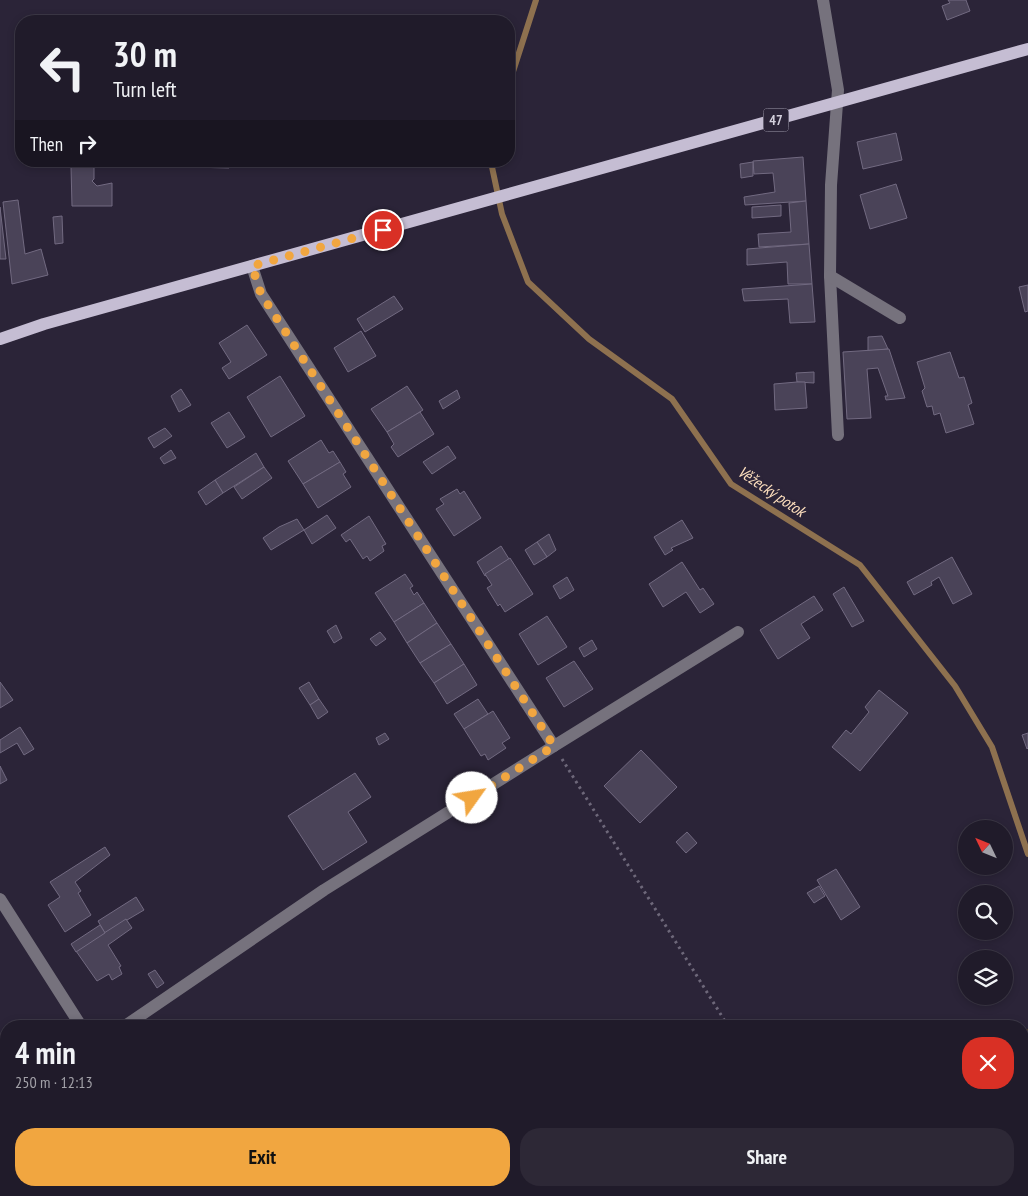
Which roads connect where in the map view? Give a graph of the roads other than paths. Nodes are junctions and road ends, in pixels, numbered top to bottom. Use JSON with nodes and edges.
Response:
{"nodes":[{"id":1,"x":823,"y":0,"type":"edge"},
{"id":2,"x":1028,"y":49,"type":"edge"},
{"id":3,"x":836,"y":104,"type":"junction"},
{"id":4,"x":252,"y":266,"type":"junction"},
{"id":5,"x":830,"y":276,"type":"junction"},
{"id":6,"x":900,"y":318,"type":"dead end"},
{"id":7,"x":0,"y":339,"type":"edge"},
{"id":8,"x":838,"y":435,"type":"dead end"},
{"id":9,"x":738,"y":632,"type":"dead end"},
{"id":10,"x":554,"y":746,"type":"junction"},
{"id":11,"x":0,"y":899,"type":"edge"},
{"id":12,"x":76,"y":1020,"type":"edge"},
{"id":13,"x":134,"y":1020,"type":"edge"}],
"edges":[{"from":1,"to":3,"type":"street"},
{"from":2,"to":3,"type":"main road","number":"47"},
{"from":3,"to":4,"type":"main road","number":"47"},
{"from":3,"to":5,"type":"street"},
{"from":4,"to":7,"type":"main road","number":"47"},
{"from":4,"to":10,"type":"street"},
{"from":5,"to":6,"type":"street"},
{"from":5,"to":8,"type":"street"},
{"from":9,"to":10,"type":"street"},
{"from":10,"to":13,"type":"street"},
{"from":11,"to":12,"type":"street"}]}
